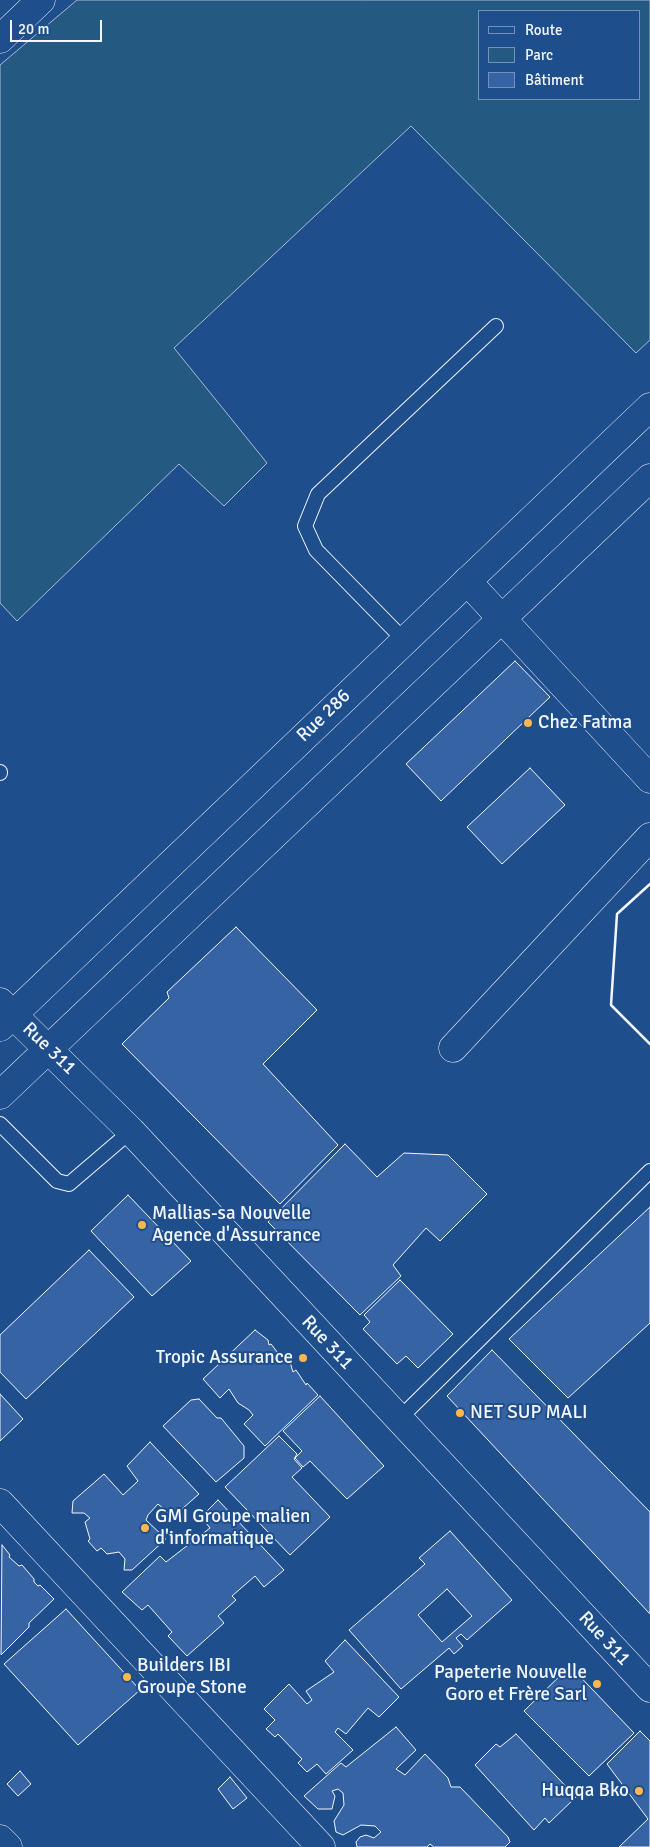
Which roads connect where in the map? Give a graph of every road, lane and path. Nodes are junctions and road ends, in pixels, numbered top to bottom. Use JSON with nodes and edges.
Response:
{"nodes":[{"id":1,"x":41,"y":0,"type":"edge"},
{"id":2,"x":0,"y":39,"type":"edge"},
{"id":3,"x":496,"y":326,"type":"dead end"},
{"id":4,"x":650,"y":407,"type":"edge"},
{"id":5,"x":650,"y":478,"type":"edge"},
{"id":6,"x":467,"y":581,"type":"junction"},
{"id":7,"x":502,"y":617,"type":"junction"},
{"id":8,"x":404,"y":640,"type":"junction"},
{"id":9,"x":650,"y":779,"type":"edge"},
{"id":10,"x":650,"y":838,"type":"edge"},
{"id":11,"x":4,"y":1014,"type":"edge"},
{"id":12,"x":49,"y":1048,"type":"junction"},
{"id":13,"x":452,"y":1048,"type":"dead end"},
{"id":14,"x":0,"y":1095,"type":"edge"},
{"id":15,"x":0,"y":1124,"type":"edge"},
{"id":16,"x":131,"y":1131,"type":"junction"},
{"id":17,"x":650,"y":1171,"type":"edge"},
{"id":18,"x":398,"y":1420,"type":"junction"},
{"id":19,"x":0,"y":1504,"type":"edge"},
{"id":20,"x":650,"y":1688,"type":"edge"},
{"id":21,"x":0,"y":1838,"type":"edge"},
{"id":22,"x":8,"y":1847,"type":"edge"},
{"id":23,"x":322,"y":1847,"type":"edge"}],
"edges":[{"from":1,"to":2,"type":"street"},
{"from":3,"to":8,"type":"lane"},
{"from":4,"to":6,"type":"street","name":"Rue 286"},
{"from":5,"to":7,"type":"street"},
{"from":6,"to":7,"type":"street"},
{"from":6,"to":8,"type":"street","name":"Rue 286"},
{"from":7,"to":9,"type":"street"},
{"from":7,"to":12,"type":"street"},
{"from":8,"to":11,"type":"street","name":"Rue 286"},
{"from":10,"to":13,"type":"street"},
{"from":11,"to":12,"type":"street","name":"Rue 311"},
{"from":12,"to":14,"type":"street"},
{"from":12,"to":16,"type":"street","name":"Rue 311"},
{"from":15,"to":16,"type":"lane"},
{"from":16,"to":18,"type":"street","name":"Rue 311"},
{"from":17,"to":18,"type":"lane"},
{"from":18,"to":20,"type":"street","name":"Rue 311"},
{"from":19,"to":23,"type":"street"},
{"from":21,"to":22,"type":"street"}]}
